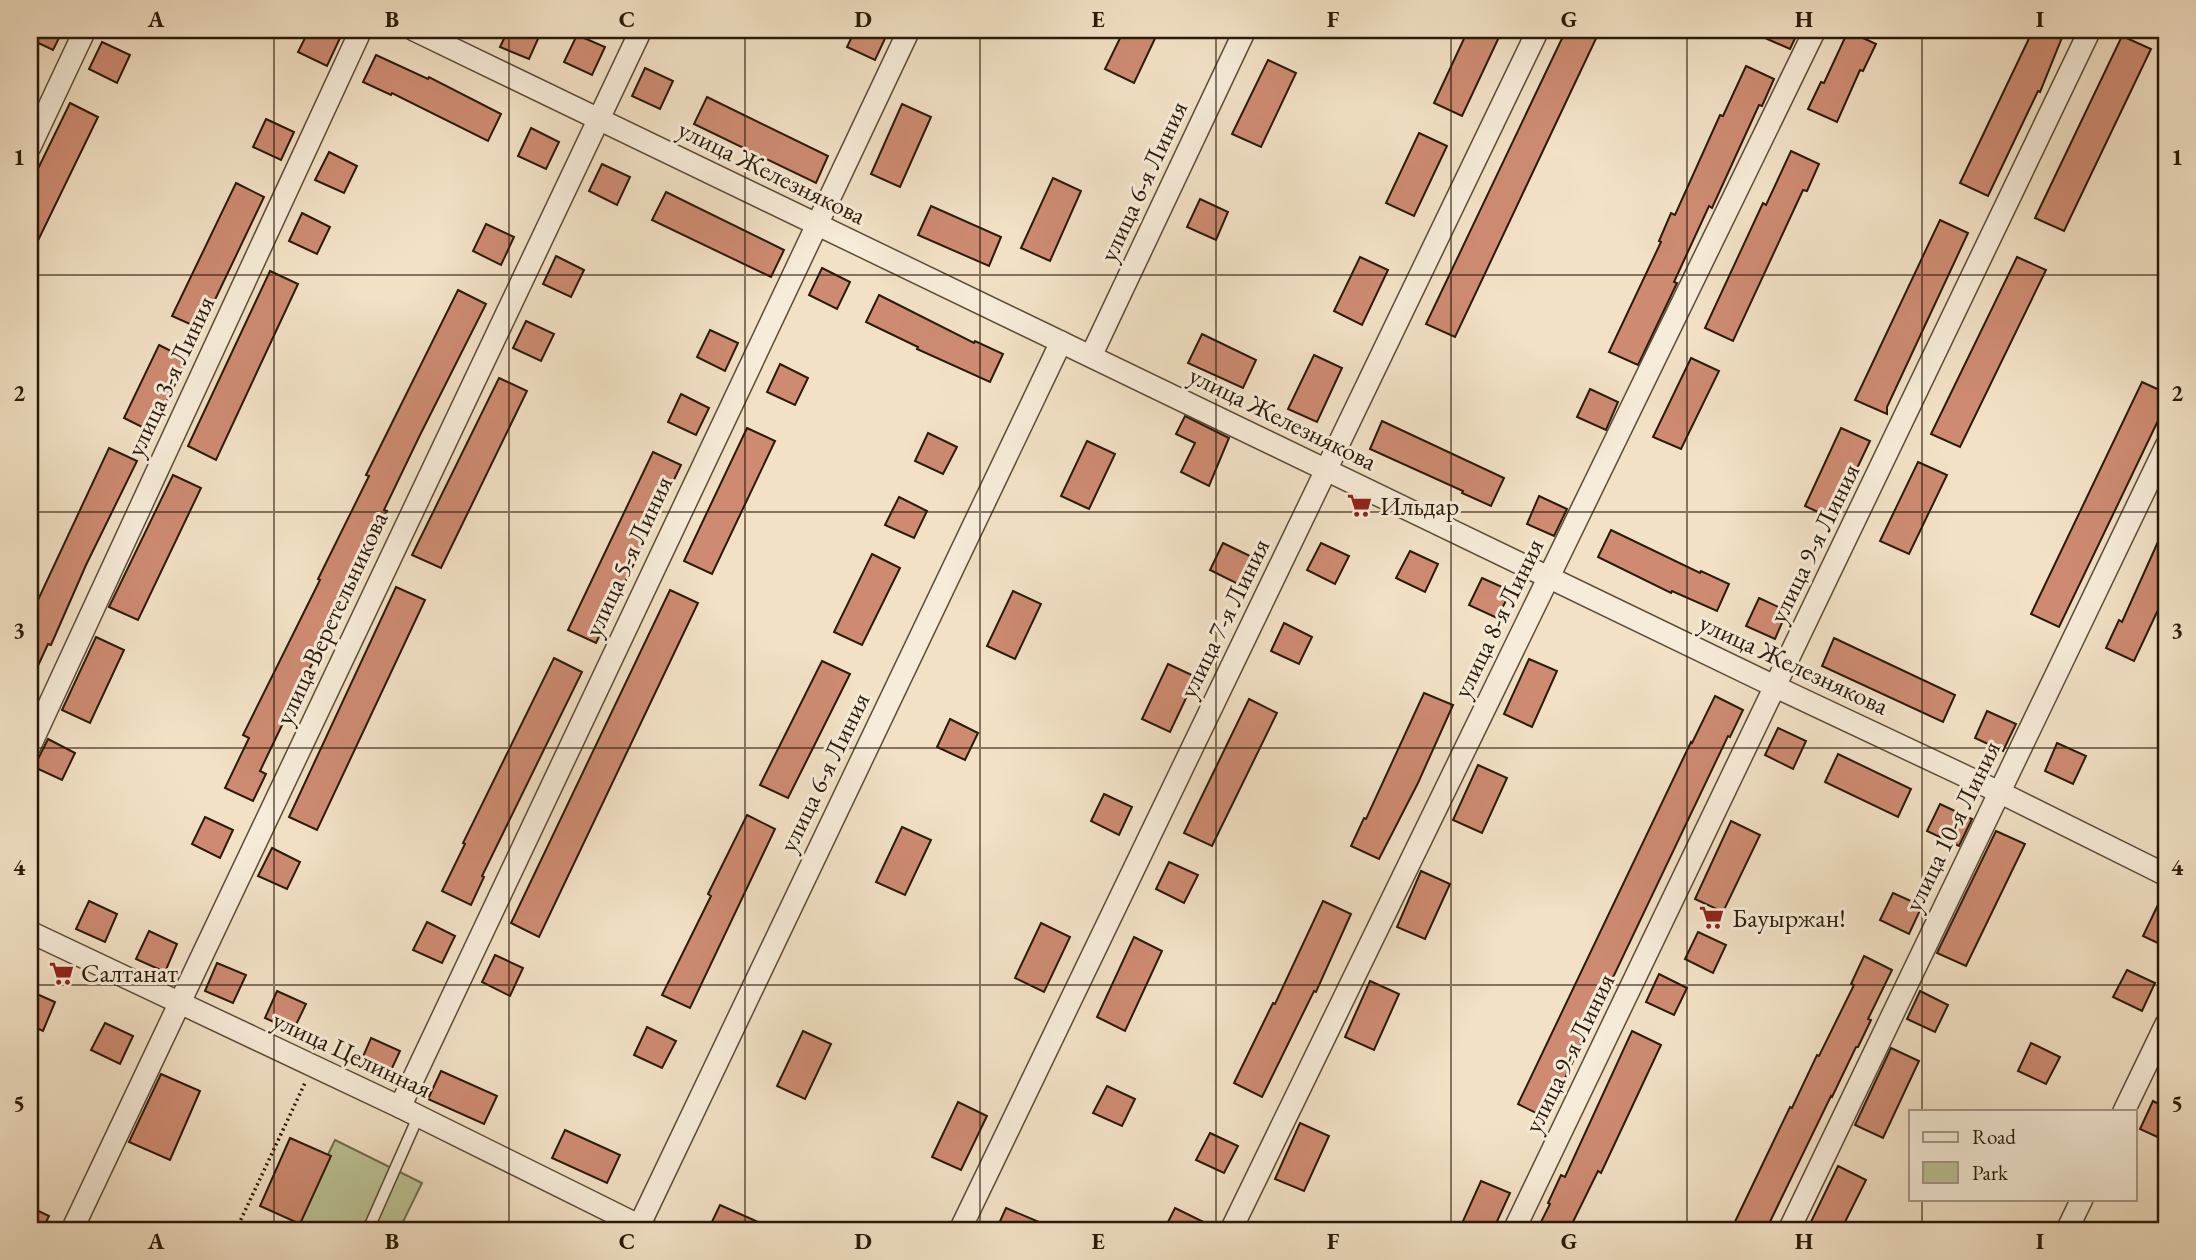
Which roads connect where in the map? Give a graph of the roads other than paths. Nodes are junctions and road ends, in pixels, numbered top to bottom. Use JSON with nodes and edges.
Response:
{"nodes":[{"id":1,"x":85,"y":30,"type":"edge"},
{"id":2,"x":361,"y":30,"type":"edge"},
{"id":3,"x":414,"y":30,"type":"edge"},
{"id":4,"x":641,"y":30,"type":"edge"},
{"id":5,"x":909,"y":30,"type":"edge"},
{"id":6,"x":1245,"y":30,"type":"edge"},
{"id":7,"x":1538,"y":30,"type":"edge"},
{"id":8,"x":1815,"y":30,"type":"edge"},
{"id":9,"x":2090,"y":30,"type":"edge"},
{"id":10,"x":599,"y":119,"type":"junction"},
{"id":11,"x":30,"y":147,"type":"edge"},
{"id":12,"x":816,"y":224,"type":"junction"},
{"id":13,"x":1061,"y":342,"type":"junction"},
{"id":14,"x":1091,"y":356,"type":"junction"},
{"id":15,"x":2166,"y":446,"type":"edge"},
{"id":16,"x":1326,"y":470,"type":"junction"},
{"id":17,"x":1548,"y":577,"type":"junction"},
{"id":18,"x":1776,"y":687,"type":"junction"},
{"id":19,"x":30,"y":746,"type":"edge"},
{"id":20,"x":1999,"y":792,"type":"junction"},
{"id":21,"x":2166,"y":875,"type":"edge"},
{"id":22,"x":30,"y":932,"type":"edge"},
{"id":23,"x":178,"y":1004,"type":"junction"},
{"id":24,"x":2166,"y":1024,"type":"edge"},
{"id":25,"x":2124,"y":1110,"type":"edge"},
{"id":26,"x":409,"y":1112,"type":"junction"},
{"id":27,"x":2082,"y":1200,"type":"edge"},
{"id":28,"x":643,"y":1228,"type":"edge"},
{"id":29,"x":72,"y":1230,"type":"edge"},
{"id":30,"x":368,"y":1230,"type":"edge"},
{"id":31,"x":960,"y":1230,"type":"edge"},
{"id":32,"x":1231,"y":1230,"type":"edge"},
{"id":33,"x":1514,"y":1230,"type":"edge"},
{"id":34,"x":1789,"y":1230,"type":"edge"},
{"id":35,"x":2067,"y":1230,"type":"edge"}],
"edges":[{"from":1,"to":11,"type":"street"},
{"from":2,"to":19,"type":"street","name":"улица 3-я Линия"},
{"from":3,"to":10,"type":"street","name":"улица Железнякова"},
{"from":4,"to":10,"type":"street","name":"улица Веретельникова"},
{"from":5,"to":12,"type":"street","name":"улица 5-я Линия"},
{"from":6,"to":14,"type":"street","name":"улица 6-я Линия"},
{"from":7,"to":16,"type":"street","name":"улица 7-я Линия"},
{"from":8,"to":17,"type":"street","name":"улица 8-я Линия"},
{"from":9,"to":18,"type":"street","name":"улица 9-я Линия"},
{"from":10,"to":12,"type":"street","name":"улица Железнякова"},
{"from":10,"to":23,"type":"street","name":"улица Веретельникова"},
{"from":12,"to":13,"type":"street","name":"улица Железнякова"},
{"from":12,"to":26,"type":"street","name":"улица 5-я Линия"},
{"from":13,"to":14,"type":"street","name":"улица Железнякова"},
{"from":13,"to":28,"type":"street","name":"улица 6-я Линия"},
{"from":14,"to":16,"type":"street","name":"улица Железнякова"},
{"from":15,"to":20,"type":"street","name":"улица 10-я Линия"},
{"from":16,"to":17,"type":"street","name":"улица Железнякова"},
{"from":16,"to":31,"type":"street","name":"улица 7-я Линия"},
{"from":17,"to":18,"type":"street","name":"улица Железнякова"},
{"from":17,"to":32,"type":"street","name":"улица 8-я Линия"},
{"from":18,"to":20,"type":"street","name":"улица Железнякова"},
{"from":18,"to":33,"type":"street","name":"улица 9-я Линия"},
{"from":20,"to":21,"type":"street","name":"улица Железнякова"},
{"from":20,"to":34,"type":"street","name":"улица 10-я Линия"},
{"from":22,"to":23,"type":"street","name":"улица Целинная"},
{"from":23,"to":26,"type":"street","name":"улица Целинная"},
{"from":23,"to":29,"type":"street","name":"улица Веретельникова"},
{"from":24,"to":25,"type":"street"},
{"from":26,"to":28,"type":"street","name":"улица Целинная"},
{"from":26,"to":30,"type":"lane"},
{"from":27,"to":35,"type":"street"}]}
